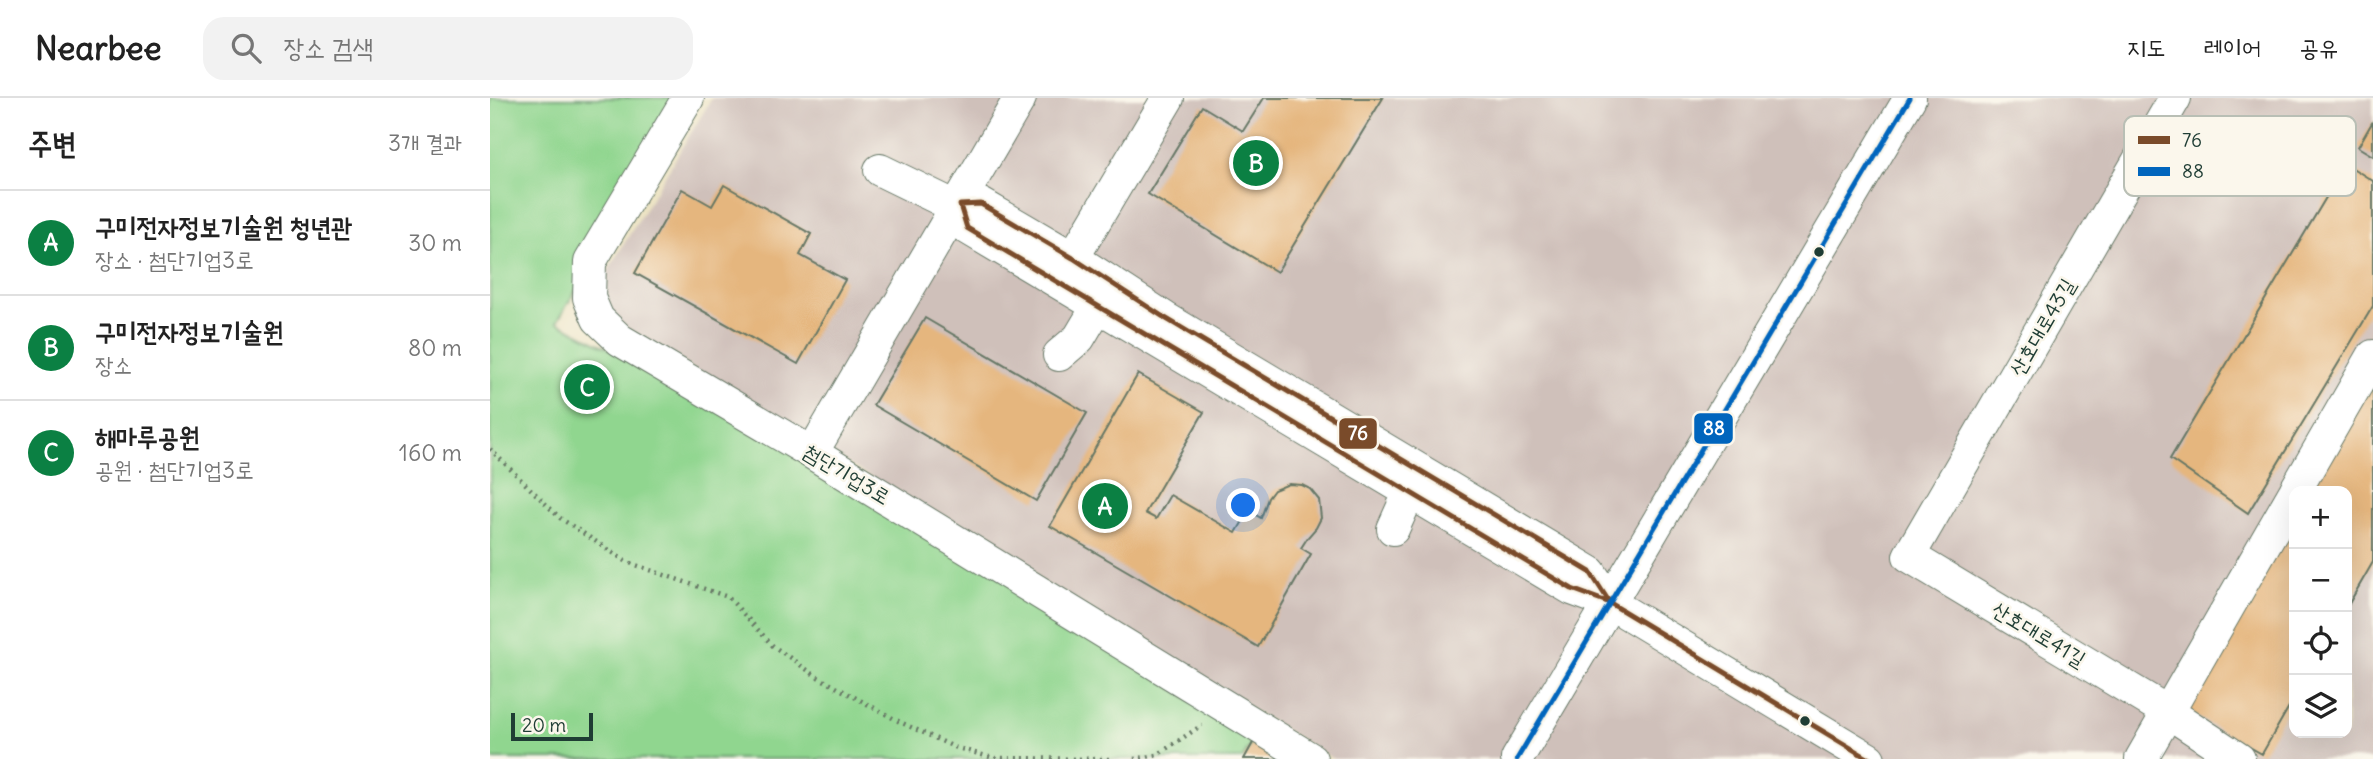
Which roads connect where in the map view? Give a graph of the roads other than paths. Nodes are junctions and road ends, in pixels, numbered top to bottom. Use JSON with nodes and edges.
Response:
{"nodes":[{"id":1,"x":688,"y":98,"type":"edge"},
{"id":2,"x":1020,"y":98,"type":"edge"},
{"id":3,"x":1168,"y":98,"type":"edge"},
{"id":4,"x":1910,"y":98,"type":"edge"},
{"id":5,"x":2175,"y":98,"type":"edge"},
{"id":6,"x":2165,"y":116,"type":"edge"},
{"id":7,"x":880,"y":170,"type":"dead end"},
{"id":8,"x":2124,"y":186,"type":"edge"},
{"id":9,"x":958,"y":206,"type":"junction"},
{"id":10,"x":1073,"y":258,"type":"junction"},
{"id":11,"x":1098,"y":306,"type":"junction"},
{"id":12,"x":1059,"y":355,"type":"dead end"},
{"id":13,"x":2373,"y":356,"type":"edge"},
{"id":14,"x":812,"y":453,"type":"junction"},
{"id":15,"x":1414,"y":480,"type":"junction"},
{"id":16,"x":2298,"y":486,"type":"edge"},
{"id":17,"x":2289,"y":502,"type":"edge"},
{"id":18,"x":1393,"y":528,"type":"dead end"},
{"id":19,"x":1909,"y":556,"type":"joint"},
{"id":20,"x":1609,"y":603,"type":"junction"},
{"id":21,"x":2168,"y":712,"type":"junction"},
{"id":22,"x":1311,"y":759,"type":"edge"},
{"id":23,"x":1517,"y":759,"type":"edge"},
{"id":24,"x":1869,"y":759,"type":"edge"},
{"id":25,"x":2141,"y":759,"type":"edge"},
{"id":26,"x":2239,"y":759,"type":"edge"}],
"edges":[{"from":1,"to":14,"type":"street","name":"첨단기업3로"},
{"from":2,"to":9,"type":"street"},
{"from":3,"to":10,"type":"street"},
{"from":4,"to":20,"type":"street"},
{"from":5,"to":6,"type":"street","name":"산호대로43길"},
{"from":7,"to":9,"type":"street"},
{"from":8,"to":19,"type":"street","name":"산호대로43길"},
{"from":9,"to":10,"type":"street"},
{"from":9,"to":11,"type":"street"},
{"from":9,"to":14,"type":"street"},
{"from":10,"to":15,"type":"street"},
{"from":11,"to":12,"type":"street"},
{"from":11,"to":15,"type":"street"},
{"from":13,"to":16,"type":"street"},
{"from":14,"to":22,"type":"street","name":"첨단기업3로"},
{"from":15,"to":18,"type":"street"},
{"from":15,"to":20,"type":"street"},
{"from":17,"to":21,"type":"street"},
{"from":19,"to":21,"type":"street","name":"산호대로41길"},
{"from":20,"to":23,"type":"street"},
{"from":20,"to":24,"type":"street"},
{"from":21,"to":25,"type":"street"},
{"from":21,"to":26,"type":"street","name":"산호대로41길"}]}
